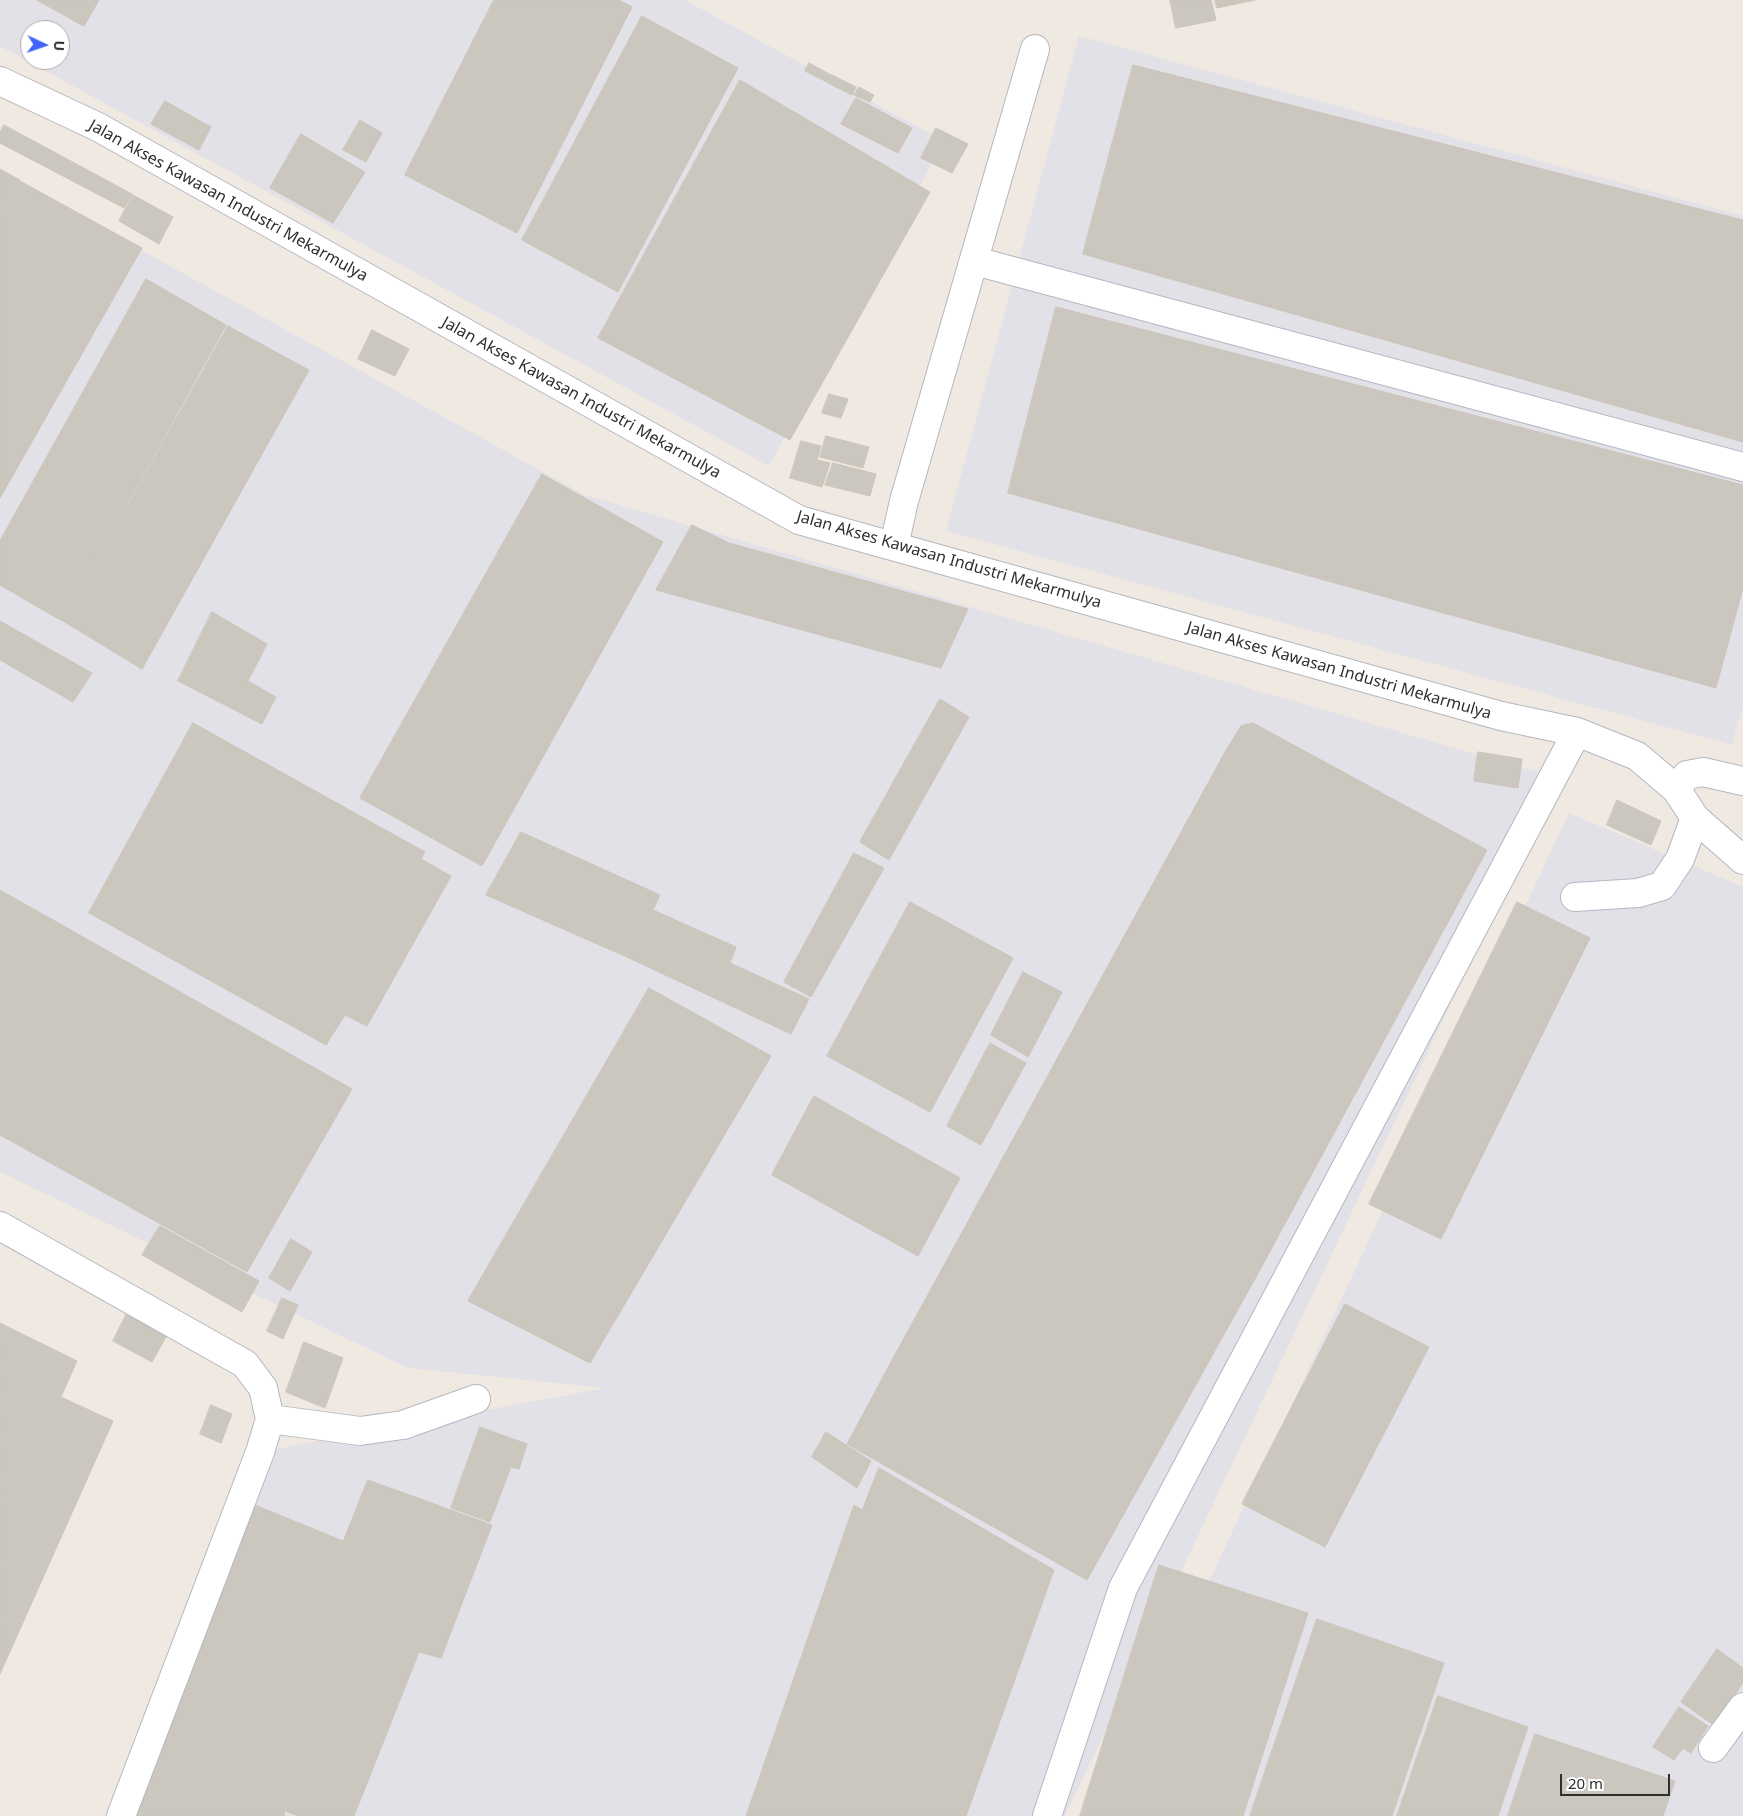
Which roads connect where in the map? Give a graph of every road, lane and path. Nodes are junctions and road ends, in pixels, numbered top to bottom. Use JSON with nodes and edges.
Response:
{"nodes":[{"id":1,"x":1035,"y":49,"type":"dead end"},
{"id":2,"x":0,"y":82,"type":"edge"},
{"id":3,"x":975,"y":261,"type":"junction"},
{"id":4,"x":1743,"y":467,"type":"edge"},
{"id":5,"x":894,"y":546,"type":"junction"},
{"id":6,"x":1577,"y":732,"type":"junction"},
{"id":7,"x":1738,"y":780,"type":"edge"},
{"id":8,"x":1676,"y":790,"type":"junction"},
{"id":9,"x":1695,"y":818,"type":"junction"},
{"id":10,"x":1743,"y":860,"type":"edge"},
{"id":11,"x":1575,"y":897,"type":"dead end"},
{"id":12,"x":0,"y":1226,"type":"edge"},
{"id":13,"x":476,"y":1399,"type":"dead end"},
{"id":14,"x":270,"y":1419,"type":"junction"},
{"id":15,"x":1743,"y":1707,"type":"edge"},
{"id":16,"x":1713,"y":1748,"type":"dead end"},
{"id":17,"x":121,"y":1816,"type":"edge"},
{"id":18,"x":1047,"y":1816,"type":"edge"}],
"edges":[{"from":1,"to":3,"type":"street"},
{"from":2,"to":5,"type":"street","name":"Jalan Akses Kawasan Industri Mekarmulya"},
{"from":3,"to":4,"type":"street"},
{"from":3,"to":5,"type":"street"},
{"from":5,"to":6,"type":"street","name":"Jalan Akses Kawasan Industri Mekarmulya"},
{"from":6,"to":8,"type":"street","name":"Jalan Akses Kawasan Industri Mekarmulya"},
{"from":6,"to":18,"type":"street"},
{"from":7,"to":8,"type":"street"},
{"from":8,"to":9,"type":"street","name":"Jalan Akses Kawasan Industri Mekarmulya"},
{"from":9,"to":10,"type":"street","name":"Jalan Akses Kawasan Industri Mekarmulya"},
{"from":9,"to":11,"type":"street"},
{"from":12,"to":14,"type":"street"},
{"from":13,"to":14,"type":"street"},
{"from":14,"to":17,"type":"street"},
{"from":15,"to":16,"type":"street"}]}
